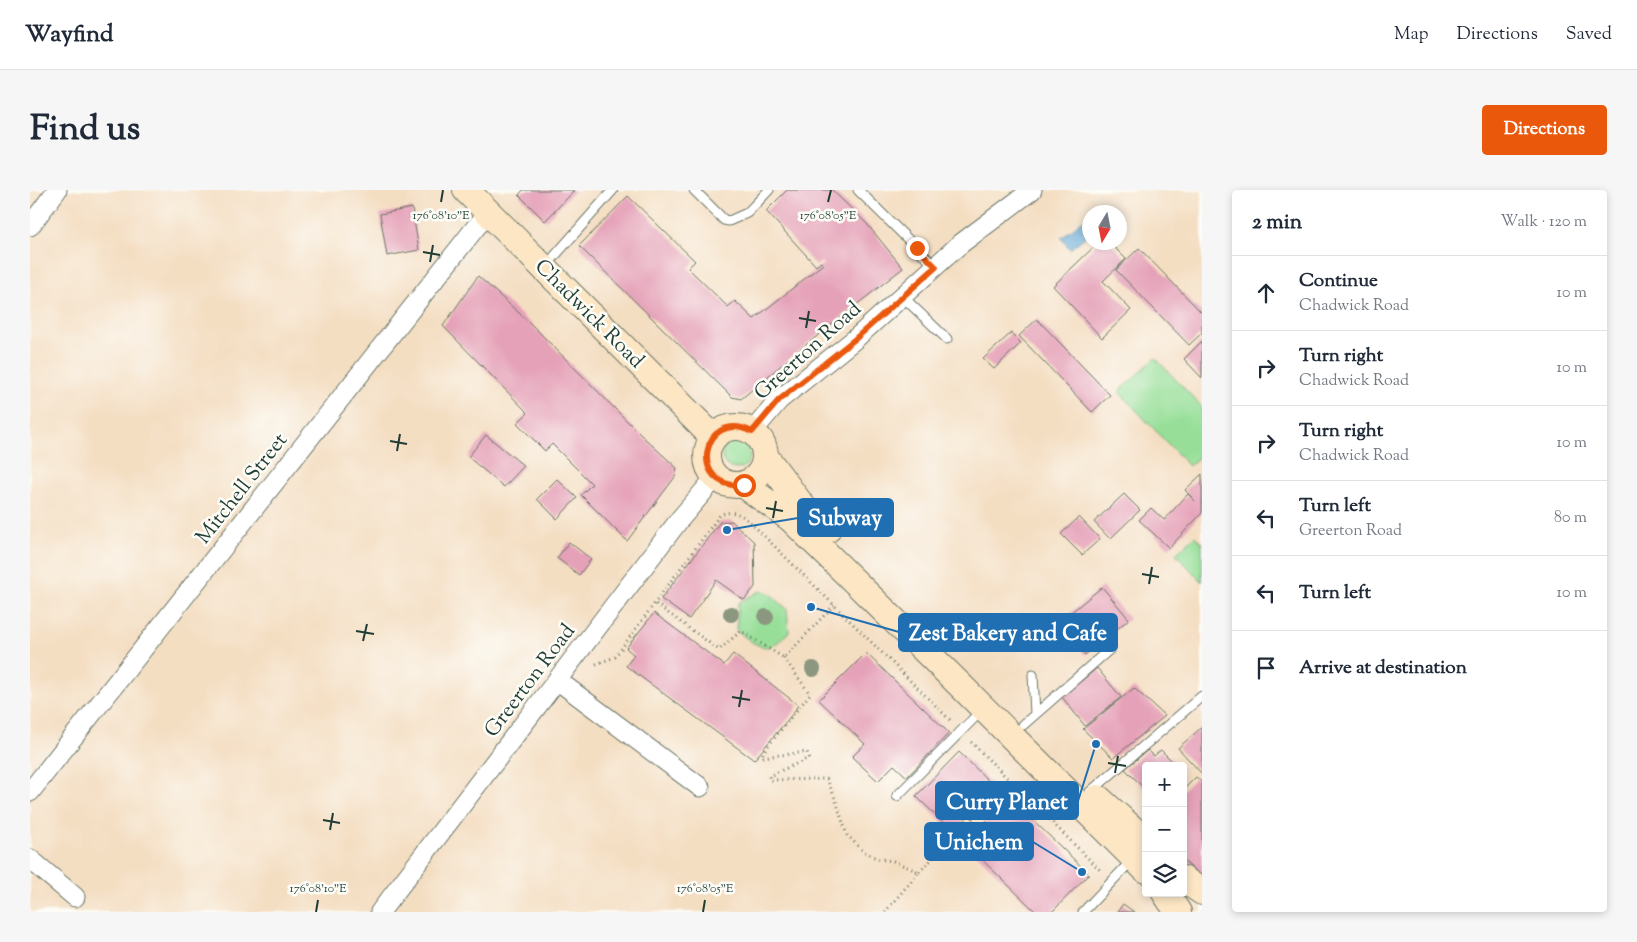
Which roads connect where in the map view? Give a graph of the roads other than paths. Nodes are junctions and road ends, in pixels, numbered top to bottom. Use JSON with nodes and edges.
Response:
{"nodes":[{"id":1,"x":57,"y":190,"type":"edge"},
{"id":2,"x":466,"y":190,"type":"edge"},
{"id":3,"x":612,"y":190,"type":"edge"},
{"id":4,"x":694,"y":190,"type":"edge"},
{"id":5,"x":768,"y":190,"type":"edge"},
{"id":6,"x":858,"y":190,"type":"edge"},
{"id":7,"x":1032,"y":190,"type":"edge"},
{"id":8,"x":489,"y":213,"type":"junction"},
{"id":9,"x":30,"y":226,"type":"edge"},
{"id":10,"x":936,"y":267,"type":"junction"},
{"id":11,"x":545,"y":268,"type":"junction"},
{"id":12,"x":902,"y":296,"type":"junction"},
{"id":13,"x":946,"y":339,"type":"dead end"},
{"id":14,"x":752,"y":432,"type":"junction"},
{"id":15,"x":714,"y":437,"type":"junction"},
{"id":16,"x":765,"y":456,"type":"junction"},
{"id":17,"x":715,"y":478,"type":"junction"},
{"id":18,"x":744,"y":485,"type":"junction"},
{"id":19,"x":1111,"y":648,"type":"dead end"},
{"id":20,"x":1033,"y":675,"type":"dead end"},
{"id":21,"x":564,"y":685,"type":"junction"},
{"id":22,"x":1202,"y":696,"type":"edge"},
{"id":23,"x":984,"y":708,"type":"junction"},
{"id":24,"x":1029,"y":719,"type":"junction"},
{"id":25,"x":700,"y":787,"type":"dead end"},
{"id":26,"x":30,"y":792,"type":"edge"},
{"id":27,"x":1090,"y":792,"type":"junction"},
{"id":28,"x":896,"y":796,"type":"dead end"},
{"id":29,"x":30,"y":859,"type":"edge"},
{"id":30,"x":1136,"y":861,"type":"edge"},
{"id":31,"x":1187,"y":881,"type":"edge"},
{"id":32,"x":1202,"y":892,"type":"edge"},
{"id":33,"x":76,"y":897,"type":"dead end"},
{"id":34,"x":1168,"y":897,"type":"edge"},
{"id":35,"x":380,"y":912,"type":"edge"},
{"id":36,"x":1083,"y":912,"type":"edge"},
{"id":37,"x":1178,"y":912,"type":"edge"}],
"edges":[{"from":1,"to":9,"type":"street"},
{"from":2,"to":8,"type":"street","name":"Chadwick Road"},
{"from":3,"to":11,"type":"lane"},
{"from":4,"to":5,"type":"lane"},
{"from":6,"to":10,"type":"lane"},
{"from":7,"to":10,"type":"street","name":"Greerton Road"},
{"from":8,"to":11,"type":"street","name":"Chadwick Road"},
{"from":8,"to":26,"type":"street","name":"Mitchell Street"},
{"from":10,"to":12,"type":"street","name":"Greerton Road"},
{"from":11,"to":15,"type":"street","name":"Chadwick Road"},
{"from":12,"to":13,"type":"lane"},
{"from":12,"to":14,"type":"street","name":"Greerton Road"},
{"from":14,"to":15,"type":"street"},
{"from":14,"to":16,"type":"street"},
{"from":15,"to":17,"type":"street"},
{"from":16,"to":18,"type":"street"},
{"from":16,"to":24,"type":"street"},
{"from":17,"to":18,"type":"street"},
{"from":17,"to":21,"type":"street","name":"Greerton Road"},
{"from":18,"to":23,"type":"street"},
{"from":19,"to":24,"type":"lane"},
{"from":20,"to":24,"type":"lane"},
{"from":21,"to":25,"type":"street"},
{"from":21,"to":35,"type":"street","name":"Greerton Road"},
{"from":22,"to":27,"type":"lane"},
{"from":23,"to":28,"type":"lane"},
{"from":23,"to":30,"type":"street"},
{"from":24,"to":27,"type":"street"},
{"from":27,"to":30,"type":"street"},
{"from":29,"to":33,"type":"street"},
{"from":30,"to":36,"type":"lane"},
{"from":31,"to":32,"type":"street"},
{"from":34,"to":37,"type":"street"}]}
